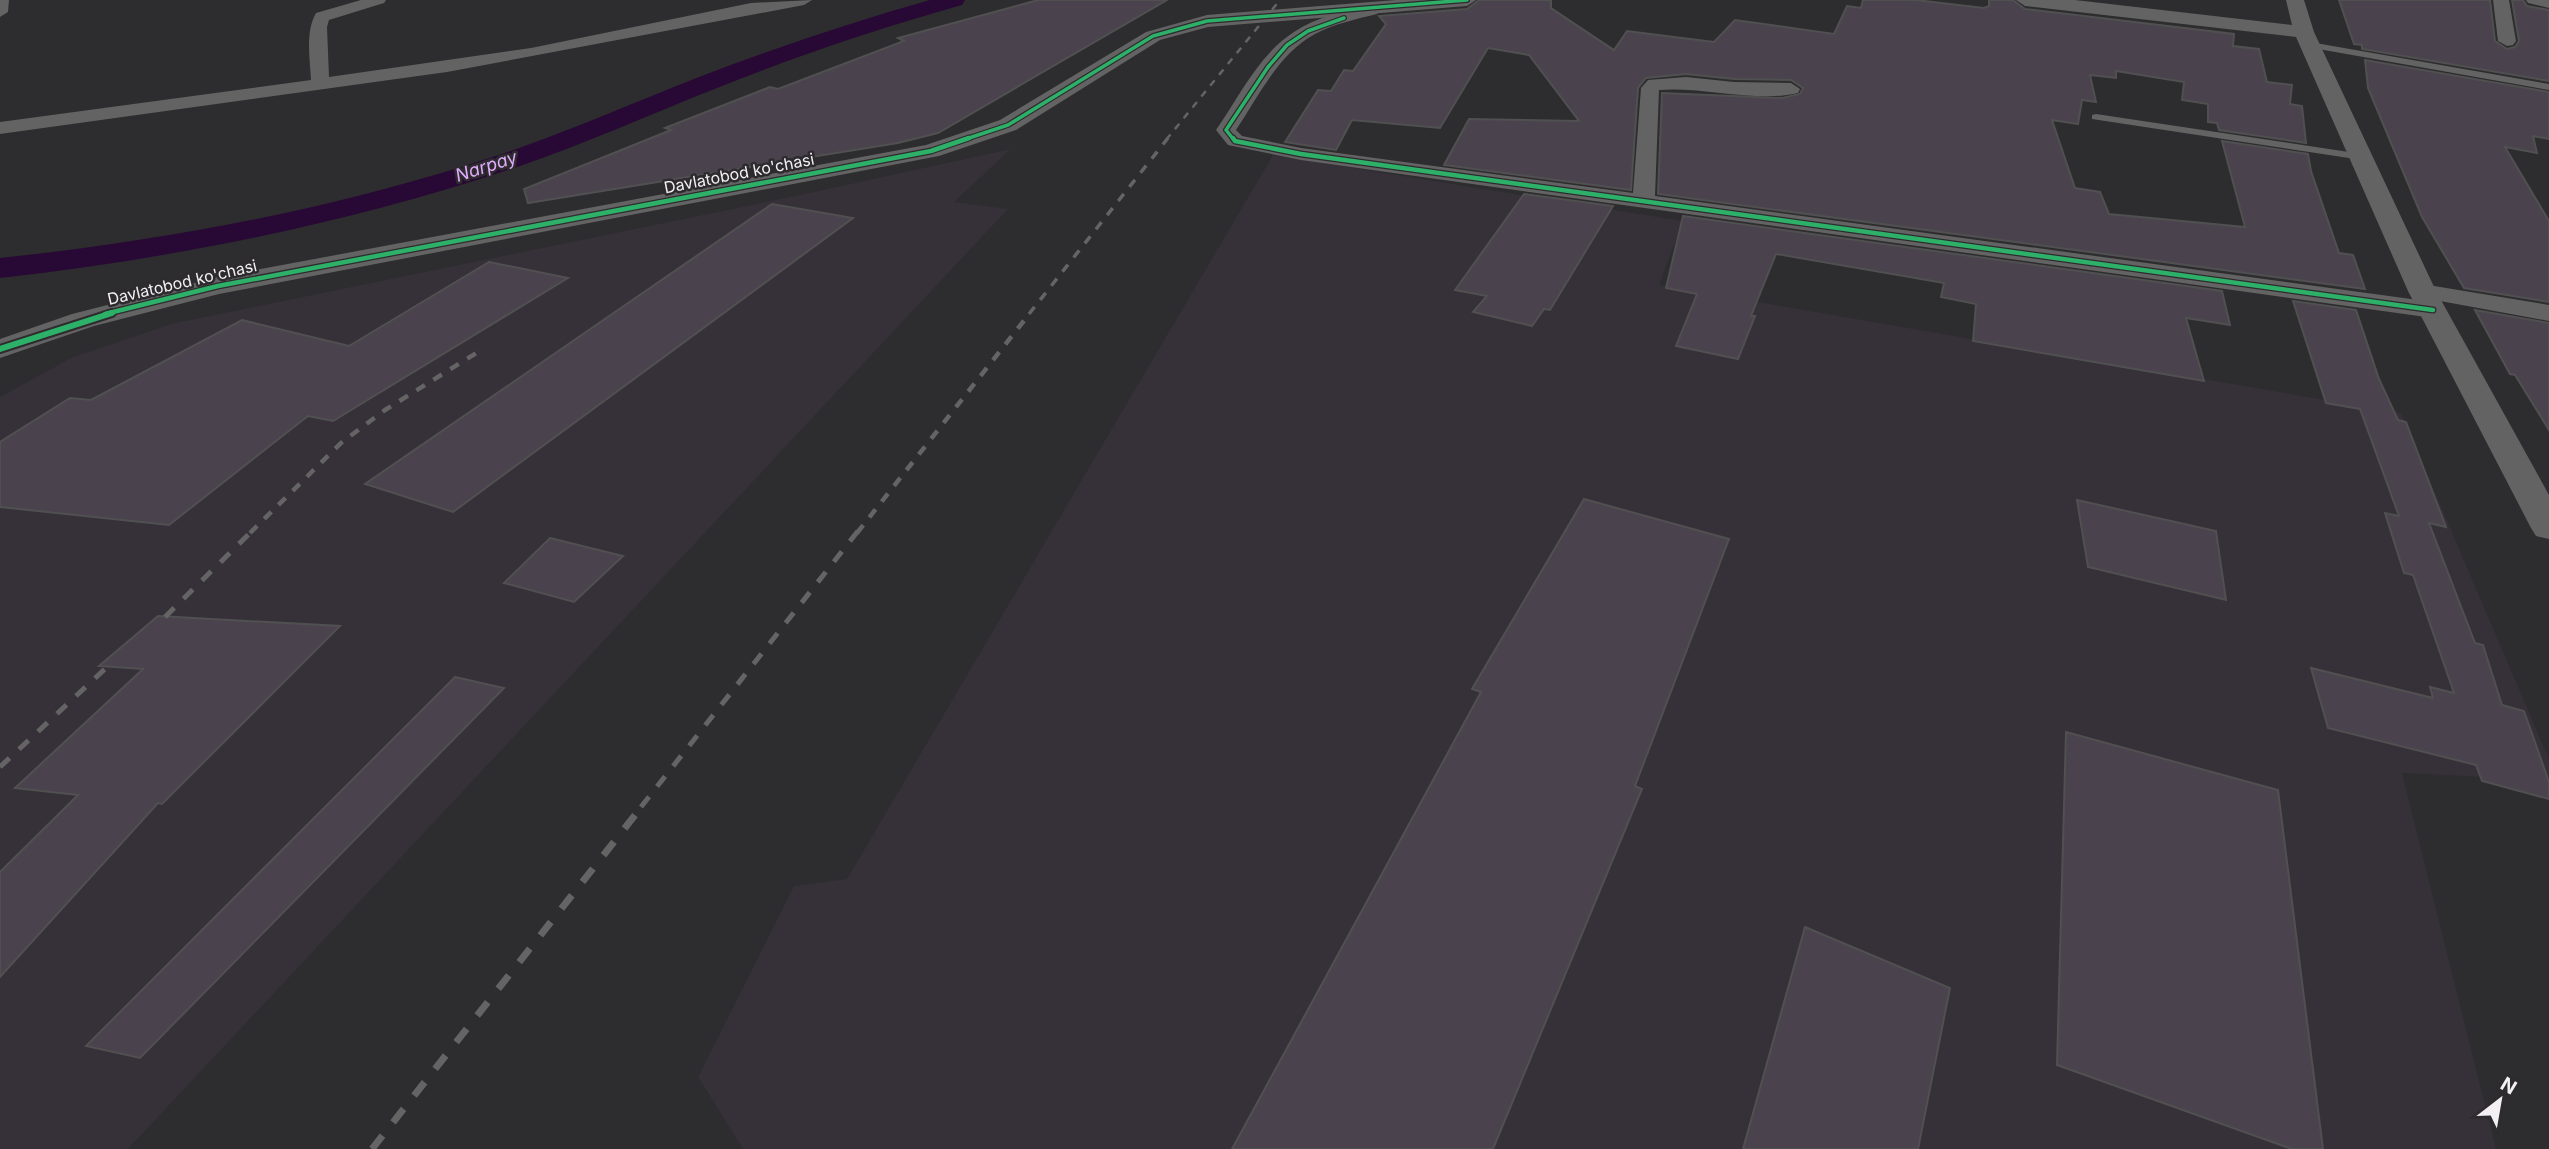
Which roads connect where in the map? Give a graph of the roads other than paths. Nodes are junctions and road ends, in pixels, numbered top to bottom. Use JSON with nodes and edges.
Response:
{"nodes":[{"id":1,"x":1,"y":0,"type":"edge"},
{"id":2,"x":378,"y":0,"type":"edge"},
{"id":3,"x":804,"y":0,"type":"edge"},
{"id":4,"x":1466,"y":0,"type":"edge"},
{"id":5,"x":2025,"y":0,"type":"edge"},
{"id":6,"x":2295,"y":0,"type":"edge"},
{"id":7,"x":2501,"y":0,"type":"edge"},
{"id":8,"x":2534,"y":0,"type":"edge"},
{"id":9,"x":2549,"y":3,"type":"edge"},
{"id":10,"x":1371,"y":10,"type":"junction"},
{"id":11,"x":0,"y":12,"type":"edge"},
{"id":12,"x":2307,"y":39,"type":"junction"},
{"id":13,"x":2507,"y":41,"type":"dead end"},
{"id":14,"x":320,"y":83,"type":"junction"},
{"id":15,"x":2549,"y":88,"type":"edge"},
{"id":16,"x":1790,"y":89,"type":"dead end"},
{"id":17,"x":2096,"y":117,"type":"dead end"},
{"id":18,"x":0,"y":128,"type":"edge"},
{"id":19,"x":2362,"y":157,"type":"junction"},
{"id":20,"x":1644,"y":201,"type":"junction"},
{"id":21,"x":2428,"y":300,"type":"junction"},
{"id":22,"x":2549,"y":313,"type":"edge"},
{"id":23,"x":0,"y":349,"type":"edge"},
{"id":24,"x":2549,"y":528,"type":"edge"}],
"edges":[{"from":1,"to":11,"type":"street"},
{"from":2,"to":14,"type":"street"},
{"from":3,"to":14,"type":"street"},
{"from":4,"to":10,"type":"street","name":"Davlatobod ko'chasi"},
{"from":5,"to":12,"type":"street"},
{"from":6,"to":12,"type":"street"},
{"from":7,"to":13,"type":"street"},
{"from":8,"to":9,"type":"street"},
{"from":10,"to":20,"type":"street"},
{"from":10,"to":23,"type":"street","name":"Davlatobod ko'chasi"},
{"from":12,"to":15,"type":"lane"},
{"from":12,"to":19,"type":"street"},
{"from":14,"to":18,"type":"street"},
{"from":16,"to":20,"type":"street"},
{"from":17,"to":19,"type":"lane"},
{"from":19,"to":21,"type":"street"},
{"from":20,"to":21,"type":"street"},
{"from":21,"to":22,"type":"street"},
{"from":21,"to":24,"type":"street"}]}
